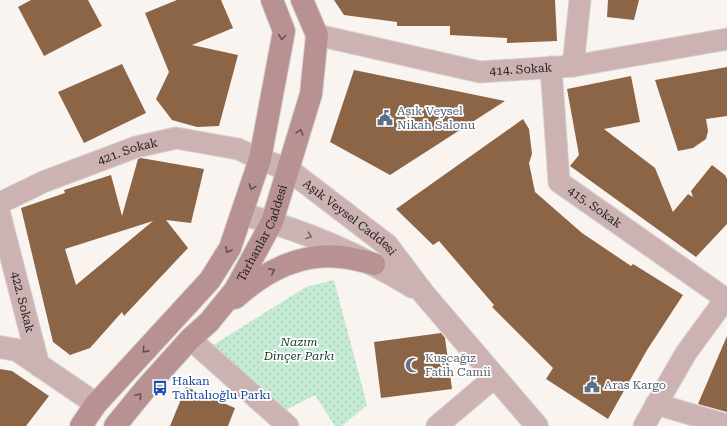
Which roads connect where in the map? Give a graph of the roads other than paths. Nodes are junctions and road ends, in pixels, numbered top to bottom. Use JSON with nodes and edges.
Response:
{"nodes":[{"id":1,"x":272,"y":0,"type":"edge"},
{"id":2,"x":302,"y":0,"type":"edge"},
{"id":3,"x":580,"y":0,"type":"edge"},
{"id":4,"x":317,"y":35,"type":"junction"},
{"id":5,"x":727,"y":39,"type":"edge"},
{"id":6,"x":572,"y":66,"type":"junction"},
{"id":7,"x":550,"y":67,"type":"junction"},
{"id":8,"x":260,"y":159,"type":"junction"},
{"id":9,"x":289,"y":170,"type":"junction"},
{"id":10,"x":0,"y":203,"type":"edge"},
{"id":11,"x":242,"y":214,"type":"junction"},
{"id":12,"x":0,"y":215,"type":"edge"},
{"id":13,"x":272,"y":222,"type":"junction"},
{"id":14,"x":374,"y":264,"type":"junction"},
{"id":15,"x":424,"y":294,"type":"junction"},
{"id":16,"x":726,"y":298,"type":"edge"},
{"id":17,"x":209,"y":322,"type":"junction"},
{"id":18,"x":190,"y":339,"type":"junction"},
{"id":19,"x":0,"y":347,"type":"edge"},
{"id":20,"x":39,"y":366,"type":"junction"},
{"id":21,"x":495,"y":378,"type":"junction"},
{"id":22,"x":96,"y":404,"type":"junction"},
{"id":23,"x":656,"y":404,"type":"junction"},
{"id":24,"x":533,"y":424,"type":"edge"},
{"id":25,"x":727,"y":424,"type":"edge"},
{"id":26,"x":81,"y":426,"type":"edge"},
{"id":27,"x":114,"y":426,"type":"edge"},
{"id":28,"x":288,"y":426,"type":"edge"},
{"id":29,"x":437,"y":426,"type":"edge"},
{"id":30,"x":644,"y":426,"type":"edge"}],
"edges":[{"from":1,"to":8,"type":"main road","name":"Tarhanlar Caddesi","one_way":true},
{"from":2,"to":4,"type":"main road","name":"Tarhanlar Caddesi"},
{"from":3,"to":6,"type":"street"},
{"from":4,"to":7,"type":"street","name":"414. Sokak"},
{"from":9,"to":4,"type":"main road","name":"Tarhanlar Caddesi","one_way":true},
{"from":5,"to":6,"type":"street","name":"414. Sokak"},
{"from":6,"to":7,"type":"street","name":"414. Sokak"},
{"from":7,"to":16,"type":"street","name":"415. Sokak"},
{"from":8,"to":9,"type":"street","name":"Aşık Veysel Caddesi"},
{"from":8,"to":10,"type":"street","name":"421. Sokak"},
{"from":8,"to":11,"type":"main road","name":"Tarhanlar Caddesi","one_way":true},
{"from":9,"to":13,"type":"main road","name":"Tarhanlar Caddesi"},
{"from":9,"to":15,"type":"street","name":"Aşık Veysel Caddesi"},
{"from":11,"to":13,"type":"street","name":"Aşık Veysel Caddesi"},
{"from":11,"to":22,"type":"main road","name":"Tarhanlar Caddesi","one_way":true},
{"from":12,"to":20,"type":"street","name":"422. Sokak"},
{"from":13,"to":14,"type":"street","name":"Aşık Veysel Caddesi","one_way":true},
{"from":13,"to":17,"type":"main road","name":"Tarhanlar Caddesi"},
{"from":14,"to":15,"type":"street","name":"Aşık Veysel Caddesi"},
{"from":17,"to":14,"type":"main road","one_way":true},
{"from":15,"to":21,"type":"street","name":"Aşık Veysel Caddesi"},
{"from":16,"to":23,"type":"street"},
{"from":17,"to":18,"type":"main road","name":"Tarhanlar Caddesi"},
{"from":27,"to":18,"type":"main road","name":"Tarhanlar Caddesi","one_way":true},
{"from":18,"to":28,"type":"street"},
{"from":19,"to":20,"type":"street"},
{"from":20,"to":22,"type":"street"},
{"from":21,"to":24,"type":"street","name":"Aşık Veysel Caddesi"},
{"from":21,"to":29,"type":"street"},
{"from":22,"to":26,"type":"main road","name":"Tarhanlar Caddesi"},
{"from":23,"to":25,"type":"street"},
{"from":23,"to":30,"type":"street"}]}
